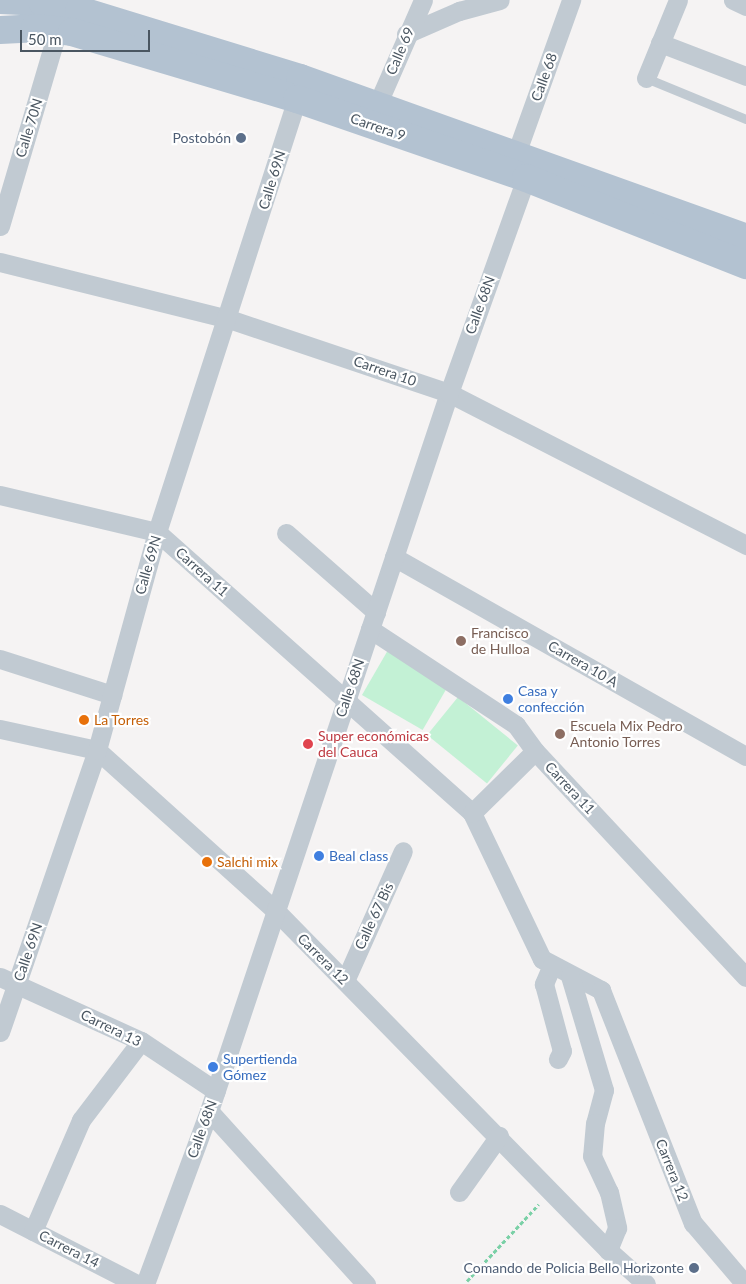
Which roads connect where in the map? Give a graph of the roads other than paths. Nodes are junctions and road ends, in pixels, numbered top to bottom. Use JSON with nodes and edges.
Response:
{"nodes":[{"id":1,"x":0,"y":0,"type":"edge"},
{"id":2,"x":423,"y":0,"type":"edge"},
{"id":3,"x":500,"y":0,"type":"edge"},
{"id":4,"x":571,"y":0,"type":"edge"},
{"id":5,"x":678,"y":0,"type":"edge"},
{"id":6,"x":733,"y":0,"type":"edge"},
{"id":7,"x":746,"y":6,"type":"edge"},
{"id":8,"x":0,"y":30,"type":"edge"},
{"id":9,"x":58,"y":30,"type":"junction"},
{"id":10,"x":406,"y":34,"type":"junction"},
{"id":11,"x":660,"y":43,"type":"junction"},
{"id":12,"x":746,"y":76,"type":"edge"},
{"id":13,"x":646,"y":78,"type":"joint"},
{"id":14,"x":297,"y":99,"type":"junction"},
{"id":15,"x":378,"y":103,"type":"junction"},
{"id":16,"x":746,"y":119,"type":"edge"},
{"id":17,"x":521,"y":166,"type":"junction"},
{"id":18,"x":0,"y":226,"type":"edge"},
{"id":19,"x":746,"y":238,"type":"edge"},
{"id":20,"x":0,"y":262,"type":"edge"},
{"id":21,"x":746,"y":265,"type":"edge"},
{"id":22,"x":229,"y":319,"type":"junction"},
{"id":23,"x":449,"y":393,"type":"junction"},
{"id":24,"x":0,"y":495,"type":"edge"},
{"id":25,"x":158,"y":532,"type":"junction"},
{"id":26,"x":286,"y":533,"type":"dead end"},
{"id":27,"x":746,"y":545,"type":"edge"},
{"id":28,"x":394,"y":557,"type":"junction"},
{"id":29,"x":373,"y":621,"type":"junction"},
{"id":30,"x":0,"y":659,"type":"edge"},
{"id":31,"x":112,"y":695,"type":"junction"},
{"id":32,"x":345,"y":702,"type":"junction"},
{"id":33,"x":0,"y":728,"type":"edge"},
{"id":34,"x":97,"y":750,"type":"junction"},
{"id":35,"x":535,"y":751,"type":"junction"},
{"id":36,"x":746,"y":756,"type":"edge"},
{"id":37,"x":472,"y":813,"type":"junction"},
{"id":38,"x":404,"y":851,"type":"dead end"},
{"id":39,"x":274,"y":910,"type":"junction"},
{"id":40,"x":552,"y":965,"type":"junction"},
{"id":41,"x":570,"y":976,"type":"junction"},
{"id":42,"x":746,"y":977,"type":"edge"},
{"id":43,"x":9,"y":980,"type":"edge"},
{"id":44,"x":344,"y":980,"type":"junction"},
{"id":45,"x":0,"y":1032,"type":"edge"},
{"id":46,"x":141,"y":1041,"type":"junction"},
{"id":47,"x":558,"y":1059,"type":"dead end"},
{"id":48,"x":216,"y":1091,"type":"junction"},
{"id":49,"x":209,"y":1111,"type":"junction"},
{"id":50,"x":499,"y":1136,"type":"junction"},
{"id":51,"x":459,"y":1192,"type":"dead end"},
{"id":52,"x":0,"y":1214,"type":"edge"},
{"id":53,"x":33,"y":1231,"type":"junction"},
{"id":54,"x":608,"y":1250,"type":"junction"},
{"id":55,"x":742,"y":1278,"type":"edge"},
{"id":56,"x":138,"y":1284,"type":"edge"},
{"id":57,"x":145,"y":1284,"type":"edge"},
{"id":58,"x":366,"y":1284,"type":"edge"},
{"id":59,"x":646,"y":1284,"type":"edge"}],
"edges":[{"from":1,"to":15,"type":"main road","name":"Carrera 9"},
{"from":2,"to":10,"type":"street","name":"Calle 69"},
{"from":3,"to":10,"type":"street"},
{"from":4,"to":17,"type":"street","name":"Calle 68"},
{"from":5,"to":11,"type":"street"},
{"from":6,"to":7,"type":"street"},
{"from":8,"to":9,"type":"main road","name":"Carrera 9"},
{"from":9,"to":14,"type":"main road","name":"Carrera 9"},
{"from":9,"to":18,"type":"street","name":"Calle 70N"},
{"from":10,"to":15,"type":"street","name":"Calle 69"},
{"from":11,"to":12,"type":"street"},
{"from":11,"to":13,"type":"street"},
{"from":13,"to":16,"type":"lane"},
{"from":14,"to":17,"type":"main road","name":"Carrera 9"},
{"from":14,"to":22,"type":"street","name":"Calle 69N"},
{"from":15,"to":17,"type":"main road","name":"Carrera 9"},
{"from":17,"to":19,"type":"main road","name":"Carrera 9"},
{"from":17,"to":21,"type":"main road","name":"Carrera 9"},
{"from":17,"to":23,"type":"street","name":"Calle 68N"},
{"from":20,"to":22,"type":"street","name":"Carrera 10"},
{"from":22,"to":23,"type":"street","name":"Carrera 10"},
{"from":22,"to":25,"type":"street","name":"Calle 69N"},
{"from":23,"to":27,"type":"street","name":"Carrera 10"},
{"from":23,"to":28,"type":"street","name":"Calle 68N"},
{"from":24,"to":25,"type":"street","name":"Carrera 11"},
{"from":25,"to":31,"type":"street","name":"Calle 69N"},
{"from":25,"to":32,"type":"street","name":"Carrera 11"},
{"from":26,"to":29,"type":"street","name":"Carrera 11"},
{"from":28,"to":29,"type":"street","name":"Calle 68N"},
{"from":28,"to":36,"type":"street","name":"Carrera 10 A"},
{"from":29,"to":32,"type":"street","name":"Calle 68N"},
{"from":29,"to":35,"type":"street","name":"Carrera 11"},
{"from":30,"to":31,"type":"street"},
{"from":31,"to":34,"type":"street","name":"Calle 69N"},
{"from":32,"to":37,"type":"street","name":"Carrera 12"},
{"from":32,"to":39,"type":"street","name":"Calle 68N"},
{"from":33,"to":34,"type":"street","name":"Carrera 12"},
{"from":34,"to":39,"type":"street","name":"Carrera 12"},
{"from":34,"to":43,"type":"street","name":"Calle 69N"},
{"from":35,"to":37,"type":"street"},
{"from":35,"to":42,"type":"street","name":"Carrera 11"},
{"from":37,"to":40,"type":"street","name":"Carrera 12"},
{"from":38,"to":44,"type":"street","name":"Calle 67 Bis"},
{"from":39,"to":44,"type":"street","name":"Carrera 12"},
{"from":39,"to":48,"type":"street","name":"Calle 68N"},
{"from":40,"to":41,"type":"street","name":"Carrera 12"},
{"from":40,"to":47,"type":"street"},
{"from":41,"to":54,"type":"street"},
{"from":41,"to":55,"type":"street","name":"Carrera 12"},
{"from":43,"to":45,"type":"street","name":"Calle 69N"},
{"from":43,"to":46,"type":"street","name":"Carrera 13"},
{"from":44,"to":50,"type":"street","name":"Carrera 12"},
{"from":46,"to":48,"type":"street","name":"Carrera 13"},
{"from":46,"to":53,"type":"street"},
{"from":48,"to":49,"type":"street","name":"Calle 68N"},
{"from":49,"to":57,"type":"street","name":"Calle 68N"},
{"from":49,"to":58,"type":"street"},
{"from":50,"to":51,"type":"street"},
{"from":50,"to":54,"type":"street","name":"Carrera 12"},
{"from":52,"to":53,"type":"street","name":"Carrera 14"},
{"from":53,"to":56,"type":"street","name":"Carrera 14"},
{"from":54,"to":59,"type":"street","name":"Carrera 12"}]}
